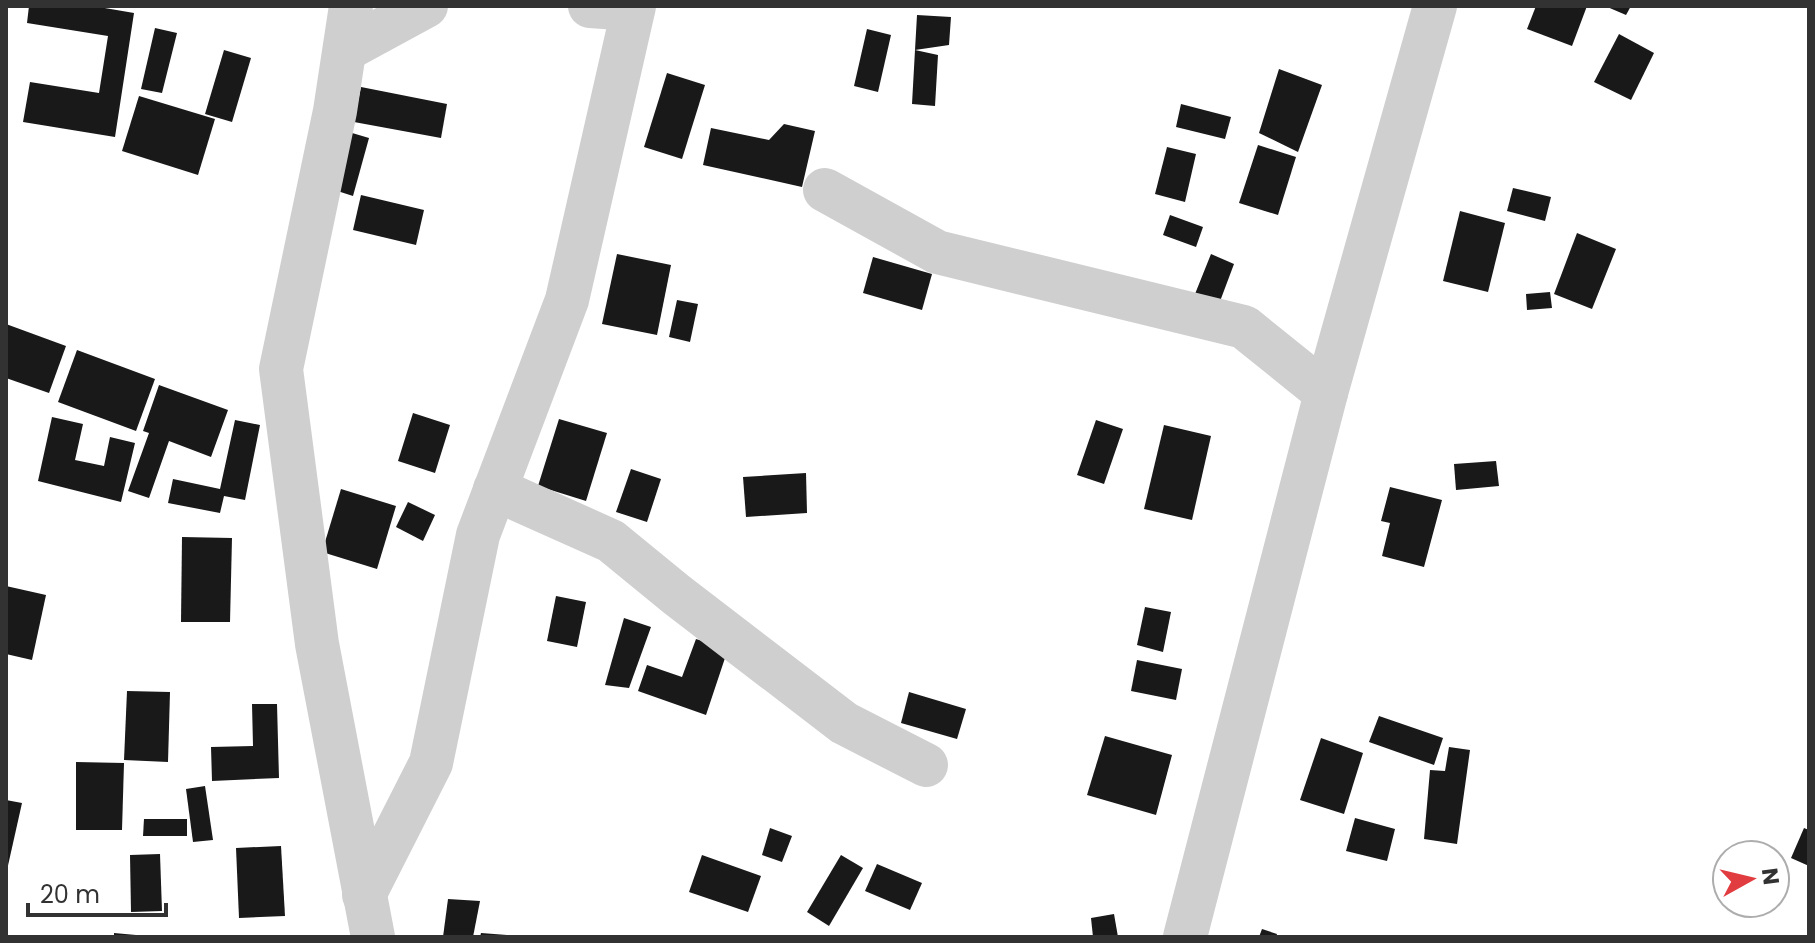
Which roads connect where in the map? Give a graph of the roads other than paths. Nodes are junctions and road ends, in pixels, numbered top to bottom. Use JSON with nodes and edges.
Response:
{"nodes":[{"id":1,"x":351,"y":6,"type":"edge"},
{"id":2,"x":426,"y":6,"type":"edge"},
{"id":3,"x":590,"y":6,"type":"edge"},
{"id":4,"x":1435,"y":6,"type":"edge"},
{"id":5,"x":634,"y":7,"type":"edge"},
{"id":6,"x":345,"y":50,"type":"junction"},
{"id":7,"x":825,"y":190,"type":"dead end"},
{"id":8,"x":1326,"y":393,"type":"junction"},
{"id":9,"x":495,"y":489,"type":"junction"},
{"id":10,"x":926,"y":765,"type":"dead end"},
{"id":11,"x":364,"y":895,"type":"junction"},
{"id":12,"x":373,"y":937,"type":"edge"},
{"id":13,"x":1185,"y":937,"type":"edge"}],
"edges":[{"from":1,"to":6,"type":"street"},
{"from":2,"to":6,"type":"street"},
{"from":3,"to":5,"type":"street"},
{"from":4,"to":8,"type":"street"},
{"from":5,"to":9,"type":"street"},
{"from":6,"to":11,"type":"street"},
{"from":7,"to":8,"type":"street"},
{"from":8,"to":13,"type":"street"},
{"from":9,"to":10,"type":"street"},
{"from":9,"to":11,"type":"street"},
{"from":11,"to":12,"type":"street"}]}
